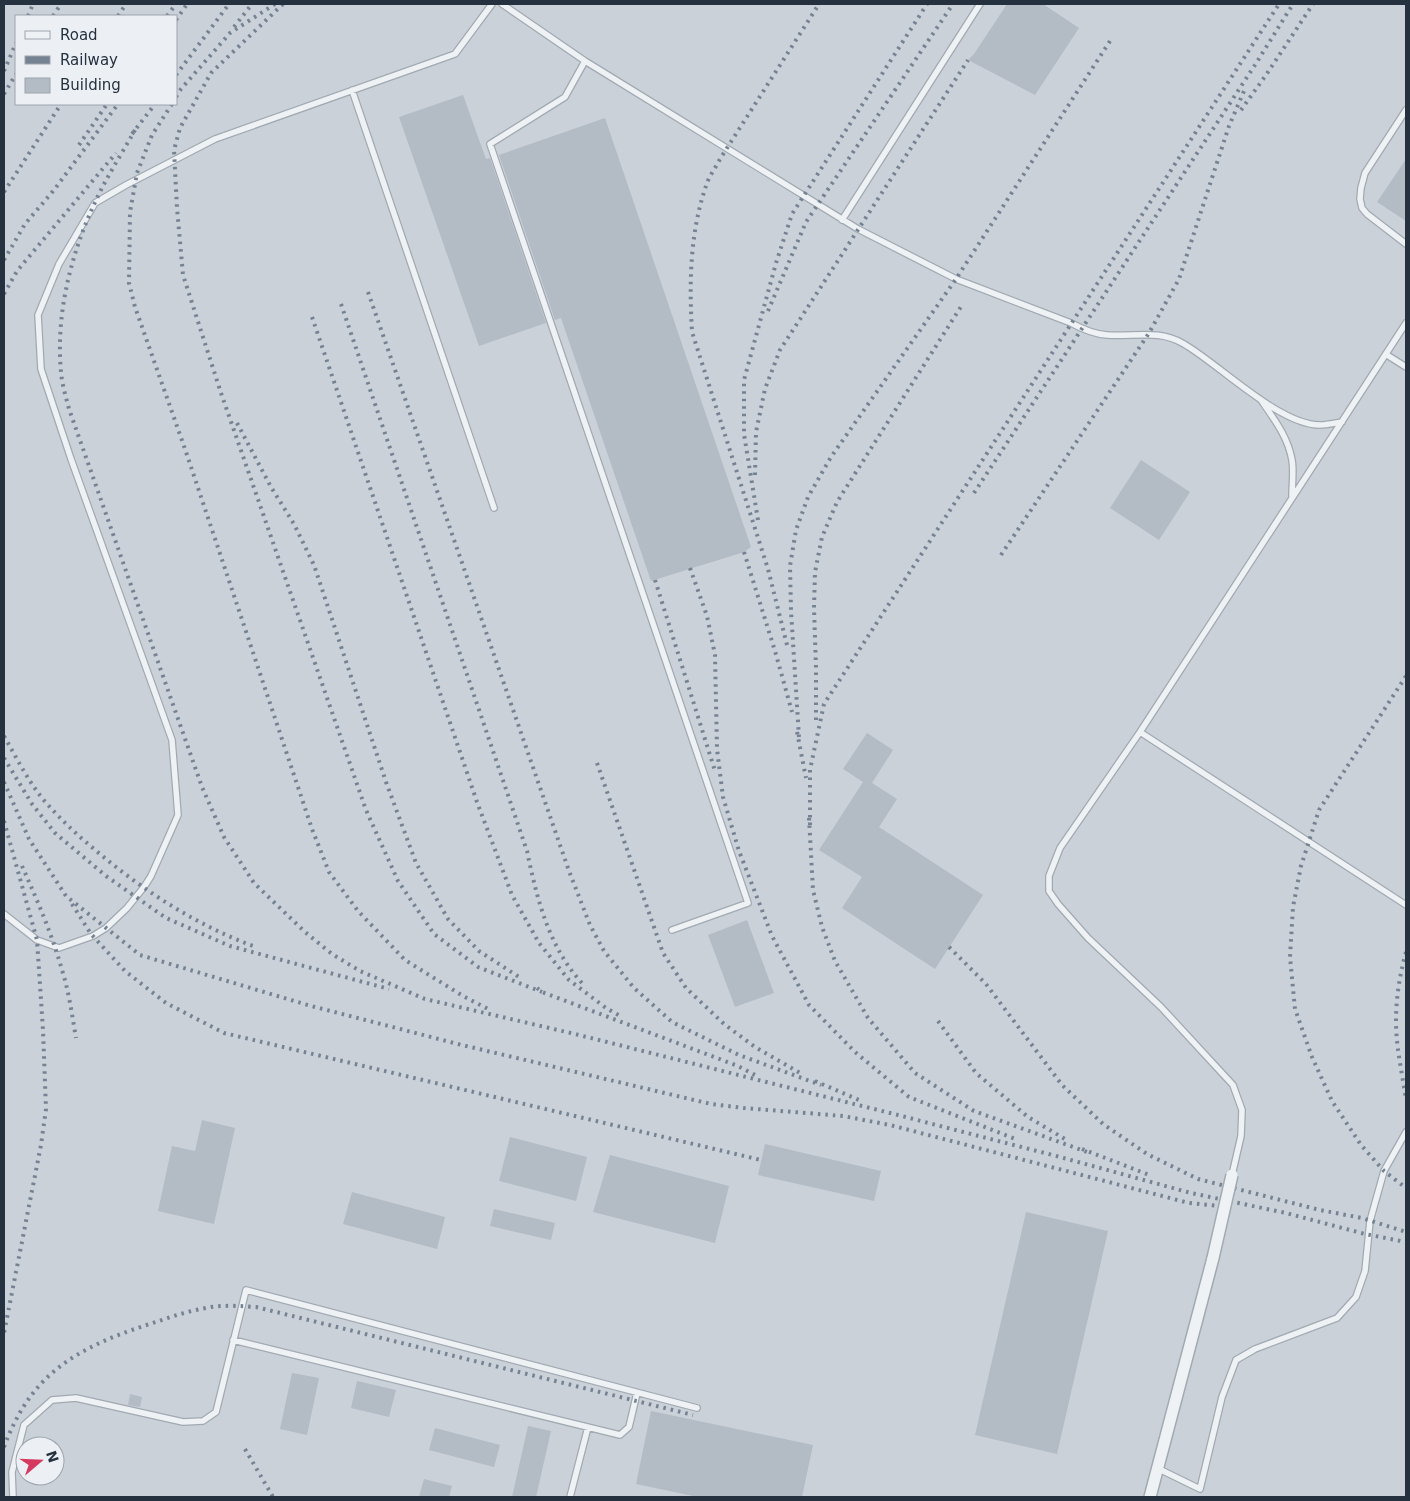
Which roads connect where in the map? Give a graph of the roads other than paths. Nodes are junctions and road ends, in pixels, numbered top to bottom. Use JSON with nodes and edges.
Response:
{"nodes":[{"id":1,"x":492,"y":4,"type":"edge"},
{"id":2,"x":502,"y":4,"type":"edge"},
{"id":3,"x":980,"y":4,"type":"edge"},
{"id":4,"x":585,"y":61,"type":"junction"},
{"id":5,"x":352,"y":90,"type":"junction"},
{"id":6,"x":1406,"y":110,"type":"edge"},
{"id":7,"x":842,"y":220,"type":"junction"},
{"id":8,"x":1406,"y":244,"type":"edge"},
{"id":9,"x":1406,"y":323,"type":"edge"},
{"id":10,"x":1387,"y":355,"type":"junction"},
{"id":11,"x":1406,"y":367,"type":"edge"},
{"id":12,"x":1260,"y":399,"type":"junction"},
{"id":13,"x":1342,"y":422,"type":"junction"},
{"id":14,"x":1292,"y":497,"type":"junction"},
{"id":15,"x":494,"y":508,"type":"dead end"},
{"id":16,"x":1140,"y":732,"type":"junction"},
{"id":17,"x":1406,"y":905,"type":"edge"},
{"id":18,"x":4,"y":914,"type":"edge"},
{"id":19,"x":672,"y":930,"type":"dead end"},
{"id":20,"x":1406,"y":1132,"type":"edge"},
{"id":21,"x":1232,"y":1175,"type":"joint"},
{"id":22,"x":233,"y":1340,"type":"junction"},
{"id":23,"x":637,"y":1393,"type":"junction"},
{"id":24,"x":697,"y":1408,"type":"dead end"},
{"id":25,"x":588,"y":1427,"type":"junction"},
{"id":26,"x":1157,"y":1468,"type":"junction"},
{"id":27,"x":13,"y":1497,"type":"edge"},
{"id":28,"x":570,"y":1497,"type":"edge"},
{"id":29,"x":1150,"y":1497,"type":"edge"}],
"edges":[{"from":1,"to":5,"type":"lane"},
{"from":2,"to":4,"type":"lane"},
{"from":3,"to":7,"type":"lane"},
{"from":4,"to":7,"type":"lane"},
{"from":4,"to":19,"type":"lane"},
{"from":5,"to":15,"type":"lane"},
{"from":5,"to":18,"type":"lane"},
{"from":6,"to":8,"type":"lane"},
{"from":7,"to":12,"type":"lane"},
{"from":9,"to":10,"type":"lane"},
{"from":10,"to":11,"type":"lane"},
{"from":10,"to":13,"type":"lane"},
{"from":12,"to":13,"type":"lane"},
{"from":12,"to":14,"type":"lane"},
{"from":13,"to":14,"type":"lane"},
{"from":14,"to":16,"type":"lane"},
{"from":16,"to":17,"type":"lane"},
{"from":16,"to":21,"type":"lane"},
{"from":20,"to":26,"type":"lane"},
{"from":21,"to":26,"type":"street","bridge":true},
{"from":22,"to":23,"type":"lane"},
{"from":22,"to":25,"type":"lane"},
{"from":22,"to":27,"type":"lane"},
{"from":23,"to":24,"type":"lane"},
{"from":23,"to":25,"type":"lane"},
{"from":25,"to":28,"type":"lane"},
{"from":26,"to":29,"type":"street"}]}
